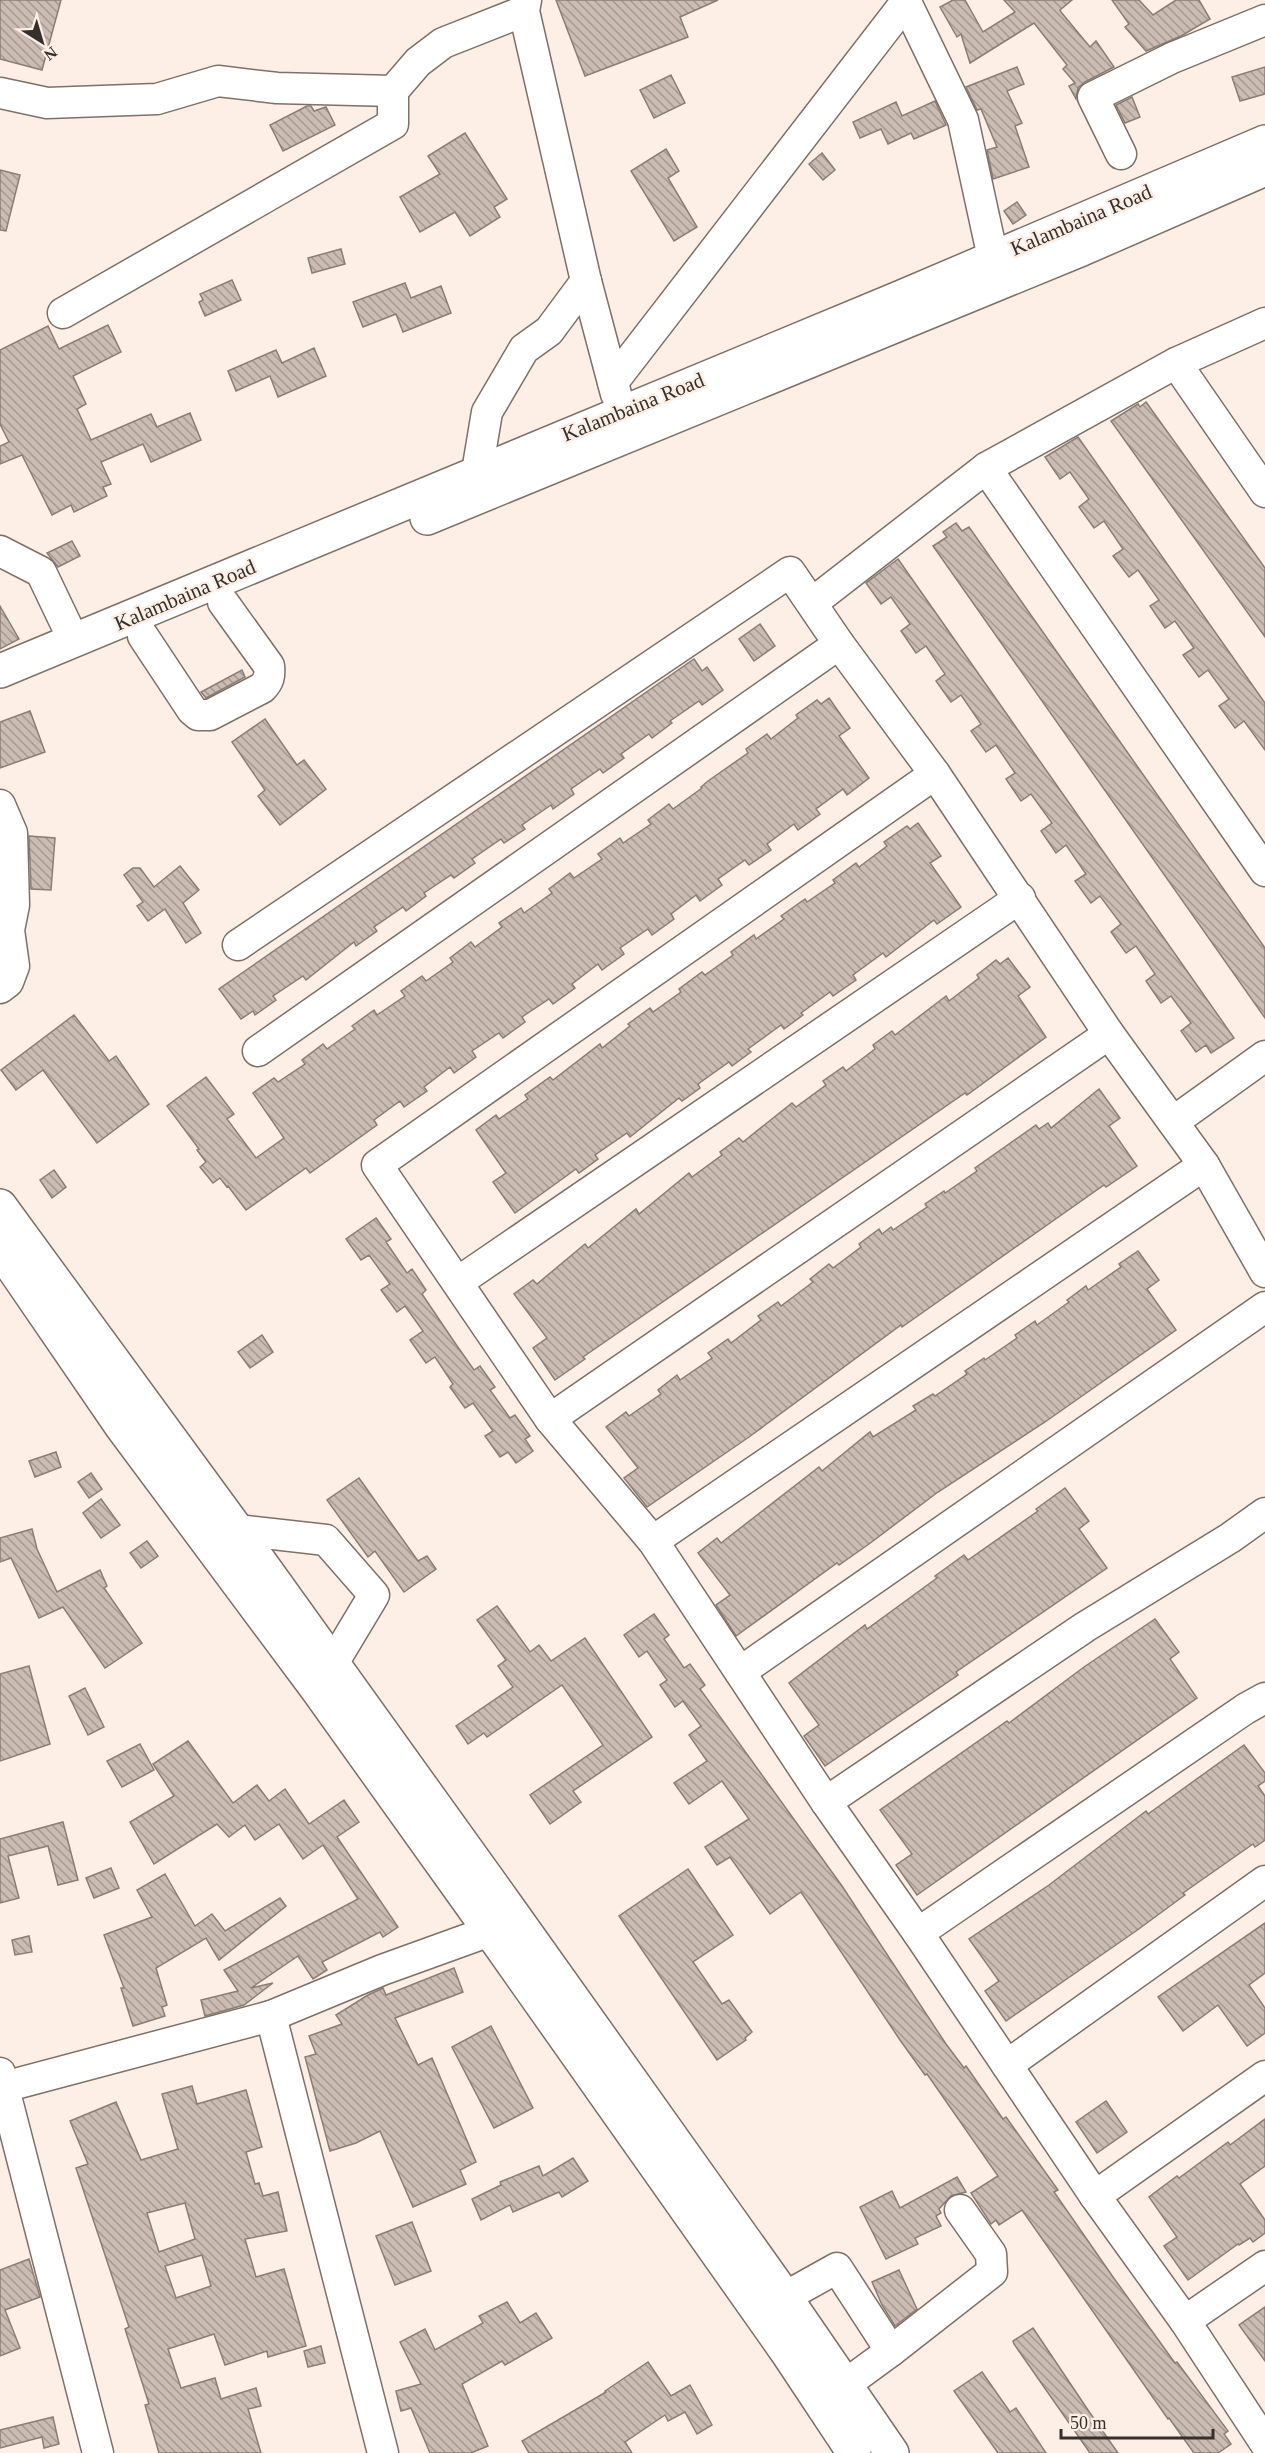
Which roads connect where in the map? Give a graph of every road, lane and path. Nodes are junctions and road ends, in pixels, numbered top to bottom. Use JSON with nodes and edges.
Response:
{"nodes":[{"id":1,"x":906,"y":1,"type":"edge"},
{"id":2,"x":525,"y":5,"type":"edge"},
{"id":3,"x":1265,"y":20,"type":"edge"},
{"id":4,"x":393,"y":91,"type":"junction"},
{"id":5,"x":0,"y":93,"type":"edge"},
{"id":6,"x":1265,"y":142,"type":"edge"},
{"id":7,"x":1121,"y":153,"type":"dead end"},
{"id":8,"x":1265,"y":169,"type":"edge"},
{"id":9,"x":993,"y":258,"type":"junction"},
{"id":10,"x":586,"y":281,"type":"junction"},
{"id":11,"x":63,"y":313,"type":"dead end"},
{"id":12,"x":1265,"y":323,"type":"edge"},
{"id":13,"x":1176,"y":363,"type":"junction"},
{"id":14,"x":617,"y":397,"type":"junction"},
{"id":15,"x":986,"y":468,"type":"junction"},
{"id":16,"x":477,"y":472,"type":"junction"},
{"id":17,"x":1265,"y":492,"type":"edge"},
{"id":18,"x":0,"y":551,"type":"edge"},
{"id":19,"x":223,"y":602,"type":"junction"},
{"id":20,"x":812,"y":603,"type":"junction"},
{"id":21,"x":143,"y":636,"type":"junction"},
{"id":22,"x":74,"y":641,"type":"junction"},
{"id":23,"x":839,"y":644,"type":"junction"},
{"id":24,"x":0,"y":671,"type":"edge"},
{"id":25,"x":0,"y":692,"type":"edge"},
{"id":26,"x":935,"y":774,"type":"junction"},
{"id":27,"x":0,"y":805,"type":"edge"},
{"id":28,"x":1265,"y":872,"type":"edge"},
{"id":29,"x":1020,"y":898,"type":"junction"},
{"id":30,"x":238,"y":945,"type":"dead end"},
{"id":31,"x":0,"y":988,"type":"edge"},
{"id":32,"x":1109,"y":1034,"type":"junction"},
{"id":33,"x":258,"y":1051,"type":"dead end"},
{"id":34,"x":1265,"y":1056,"type":"edge"},
{"id":35,"x":1173,"y":1122,"type":"junction"},
{"id":36,"x":1204,"y":1165,"type":"junction"},
{"id":37,"x":0,"y":1206,"type":"edge"},
{"id":38,"x":0,"y":1249,"type":"edge"},
{"id":39,"x":1265,"y":1272,"type":"edge"},
{"id":40,"x":458,"y":1282,"type":"junction"},
{"id":41,"x":1265,"y":1306,"type":"edge"},
{"id":42,"x":550,"y":1419,"type":"junction"},
{"id":43,"x":1265,"y":1513,"type":"edge"},
{"id":44,"x":237,"y":1530,"type":"junction"},
{"id":45,"x":653,"y":1541,"type":"junction"},
{"id":46,"x":332,"y":1665,"type":"junction"},
{"id":47,"x":740,"y":1672,"type":"junction"},
{"id":48,"x":1265,"y":1698,"type":"edge"},
{"id":49,"x":826,"y":1802,"type":"junction"},
{"id":50,"x":1265,"y":1881,"type":"edge"},
{"id":51,"x":490,"y":1931,"type":"junction"},
{"id":52,"x":918,"y":1933,"type":"junction"},
{"id":53,"x":271,"y":2016,"type":"junction"},
{"id":54,"x":1006,"y":2065,"type":"junction"},
{"id":55,"x":1265,"y":2076,"type":"edge"},
{"id":56,"x":1,"y":2083,"type":"edge"},
{"id":57,"x":1095,"y":2196,"type":"junction"},
{"id":58,"x":960,"y":2210,"type":"dead end"},
{"id":59,"x":1265,"y":2266,"type":"edge"},
{"id":60,"x":785,"y":2297,"type":"junction"},
{"id":61,"x":1185,"y":2321,"type":"junction"},
{"id":62,"x":891,"y":2351,"type":"junction"},
{"id":63,"x":846,"y":2384,"type":"junction"},
{"id":64,"x":1265,"y":2443,"type":"edge"},
{"id":65,"x":98,"y":2453,"type":"edge"},
{"id":66,"x":383,"y":2453,"type":"edge"},
{"id":67,"x":854,"y":2453,"type":"edge"},
{"id":68,"x":892,"y":2453,"type":"edge"}],
"edges":[{"from":1,"to":9,"type":"street"},
{"from":1,"to":14,"type":"street"},
{"from":2,"to":4,"type":"street"},
{"from":2,"to":10,"type":"street"},
{"from":3,"to":7,"type":"street"},
{"from":4,"to":5,"type":"street"},
{"from":4,"to":11,"type":"street"},
{"from":6,"to":9,"type":"main road","name":"Kalambaina Road"},
{"from":8,"to":19,"type":"main road","name":"Kalambaina Road"},
{"from":9,"to":14,"type":"main road","name":"Kalambaina Road"},
{"from":10,"to":14,"type":"street"},
{"from":10,"to":16,"type":"street"},
{"from":12,"to":13,"type":"street"},
{"from":13,"to":15,"type":"street"},
{"from":13,"to":17,"type":"street"},
{"from":14,"to":16,"type":"main road","name":"Kalambaina Road"},
{"from":15,"to":20,"type":"street"},
{"from":15,"to":28,"type":"street"},
{"from":16,"to":22,"type":"main road","name":"Kalambaina Road"},
{"from":18,"to":22,"type":"street"},
{"from":19,"to":21,"type":"main road","name":"Kalambaina Road"},
{"from":19,"to":21,"type":"street"},
{"from":20,"to":23,"type":"street"},
{"from":20,"to":30,"type":"street"},
{"from":21,"to":25,"type":"main road","name":"Kalambaina Road"},
{"from":22,"to":24,"type":"main road","name":"Kalambaina Road"},
{"from":23,"to":26,"type":"street"},
{"from":23,"to":33,"type":"street"},
{"from":26,"to":29,"type":"street"},
{"from":26,"to":40,"type":"street"},
{"from":27,"to":31,"type":"street"},
{"from":29,"to":32,"type":"street"},
{"from":29,"to":40,"type":"street"},
{"from":32,"to":35,"type":"street"},
{"from":32,"to":42,"type":"street"},
{"from":34,"to":35,"type":"street"},
{"from":35,"to":36,"type":"street"},
{"from":36,"to":39,"type":"street"},
{"from":36,"to":45,"type":"street"},
{"from":37,"to":44,"type":"main road"},
{"from":38,"to":51,"type":"main road"},
{"from":40,"to":42,"type":"street"},
{"from":41,"to":47,"type":"street"},
{"from":42,"to":45,"type":"street"},
{"from":43,"to":49,"type":"street"},
{"from":44,"to":46,"type":"main road"},
{"from":44,"to":46,"type":"street"},
{"from":45,"to":47,"type":"street"},
{"from":46,"to":60,"type":"main road"},
{"from":47,"to":49,"type":"street"},
{"from":48,"to":52,"type":"street"},
{"from":49,"to":52,"type":"street"},
{"from":50,"to":54,"type":"street"},
{"from":51,"to":53,"type":"street"},
{"from":51,"to":67,"type":"main road"},
{"from":52,"to":54,"type":"street"},
{"from":53,"to":56,"type":"street"},
{"from":53,"to":66,"type":"street"},
{"from":54,"to":57,"type":"street"},
{"from":55,"to":57,"type":"street"},
{"from":56,"to":65,"type":"street"},
{"from":57,"to":61,"type":"street"},
{"from":58,"to":62,"type":"street"},
{"from":59,"to":61,"type":"street"},
{"from":60,"to":62,"type":"street"},
{"from":60,"to":63,"type":"main road"},
{"from":61,"to":64,"type":"street"},
{"from":62,"to":63,"type":"street"},
{"from":63,"to":68,"type":"main road"}]}
